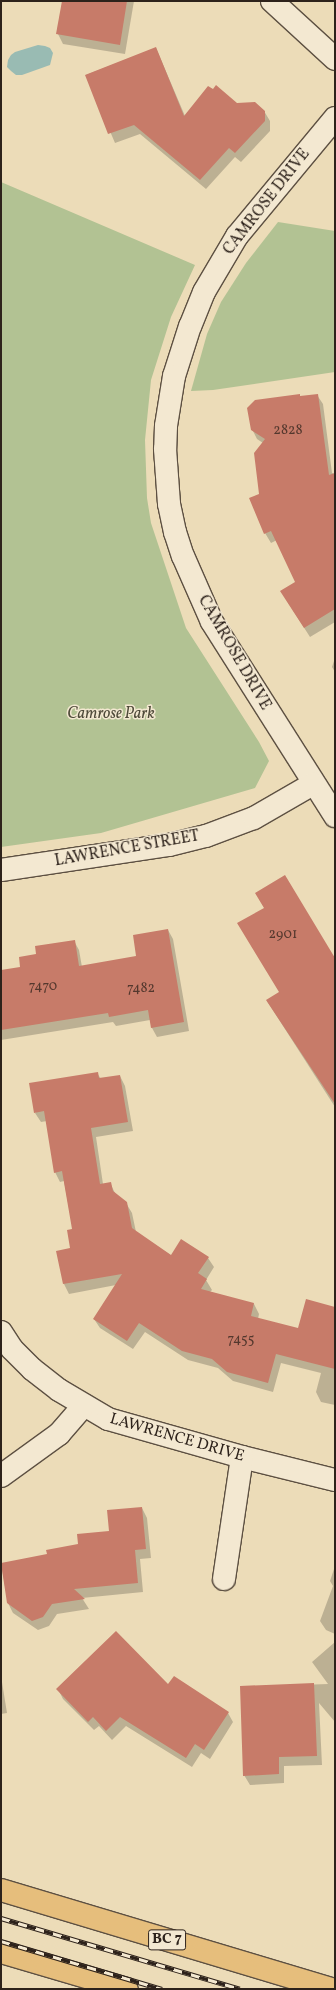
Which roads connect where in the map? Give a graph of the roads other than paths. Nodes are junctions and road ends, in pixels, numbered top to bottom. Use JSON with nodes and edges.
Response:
{"nodes":[{"id":1,"x":272,"y":1,"type":"edge"},
{"id":2,"x":335,"y":59,"type":"edge"},
{"id":3,"x":335,"y":118,"type":"edge"},
{"id":4,"x":313,"y":784,"type":"junction"},
{"id":5,"x":335,"y":816,"type":"edge"},
{"id":6,"x":1,"y":870,"type":"edge"},
{"id":7,"x":1,"y":1332,"type":"edge"},
{"id":8,"x":83,"y":1406,"type":"junction"},
{"id":9,"x":242,"y":1457,"type":"junction"},
{"id":10,"x":1,"y":1476,"type":"edge"},
{"id":11,"x":335,"y":1480,"type":"edge"},
{"id":12,"x":224,"y":1579,"type":"dead end"},
{"id":13,"x":1,"y":1890,"type":"edge"},
{"id":14,"x":1,"y":1952,"type":"edge"},
{"id":15,"x":126,"y":1989,"type":"edge"},
{"id":16,"x":332,"y":1989,"type":"edge"}],
"edges":[{"from":1,"to":2,"type":"street"},
{"from":3,"to":4,"type":"street","name":"CAMROSE DRIVE"},
{"from":4,"to":5,"type":"street","name":"CAMROSE DRIVE"},
{"from":4,"to":6,"type":"street","name":"LAWRENCE STREET"},
{"from":7,"to":8,"type":"street","name":"LAWRENCE DRIVE"},
{"from":8,"to":9,"type":"street","name":"LAWRENCE DRIVE"},
{"from":8,"to":10,"type":"street"},
{"from":9,"to":11,"type":"street","name":"LAWRENCE DRIVE"},
{"from":9,"to":12,"type":"street"},
{"from":13,"to":16,"type":"main road","number":"BC 7"},
{"from":14,"to":15,"type":"main road"}]}
